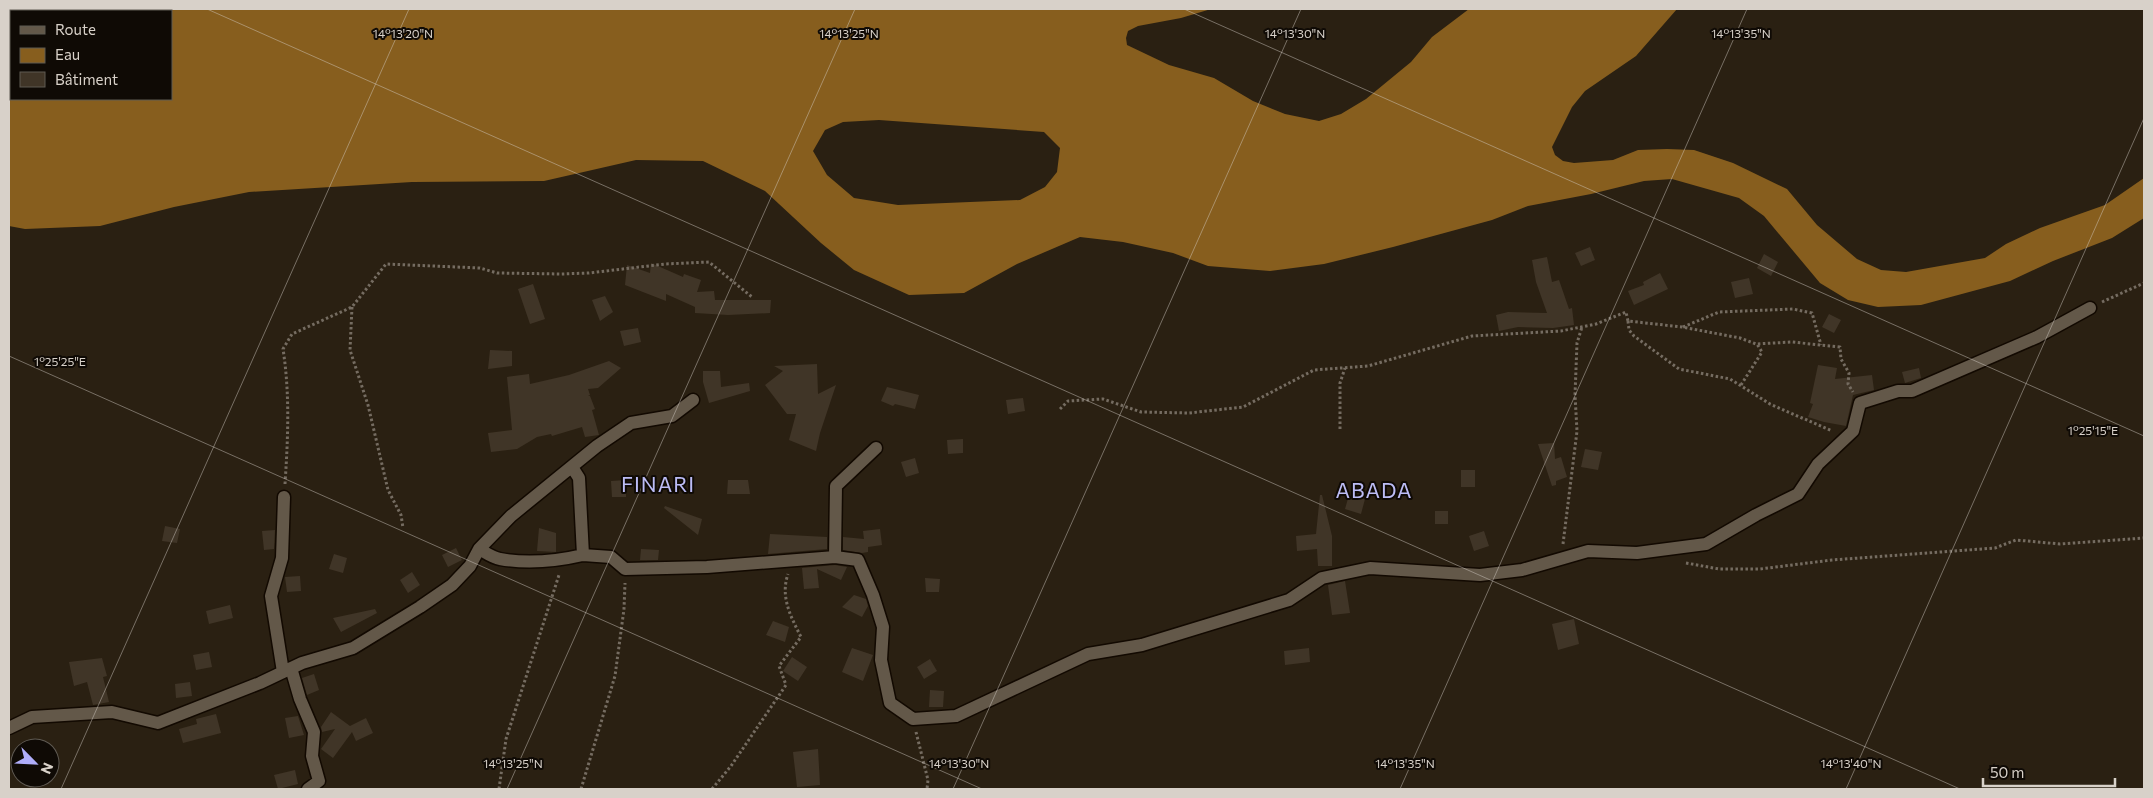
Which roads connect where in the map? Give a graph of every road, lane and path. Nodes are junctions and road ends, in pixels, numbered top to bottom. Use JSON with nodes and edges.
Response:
{"nodes":[{"id":1,"x":2144,"y":283,"type":"edge"},
{"id":2,"x":752,"y":297,"type":"dead end"},
{"id":3,"x":352,"y":308,"type":"junction"},
{"id":4,"x":2090,"y":308,"type":"joint"},
{"id":5,"x":1628,"y":321,"type":"junction"},
{"id":6,"x":1582,"y":327,"type":"junction"},
{"id":7,"x":1682,"y":327,"type":"junction"},
{"id":8,"x":1756,"y":344,"type":"junction"},
{"id":9,"x":1821,"y":345,"type":"junction"},
{"id":10,"x":1345,"y":368,"type":"junction"},
{"id":11,"x":1741,"y":385,"type":"junction"},
{"id":12,"x":693,"y":400,"type":"dead end"},
{"id":13,"x":1860,"y":404,"type":"junction"},
{"id":14,"x":1060,"y":409,"type":"dead end"},
{"id":15,"x":1340,"y":429,"type":"dead end"},
{"id":16,"x":1848,"y":436,"type":"junction"},
{"id":17,"x":876,"y":448,"type":"dead end"},
{"id":18,"x":572,"y":466,"type":"junction"},
{"id":19,"x":284,"y":497,"type":"joint"},
{"id":20,"x":404,"y":528,"type":"dead end"},
{"id":21,"x":2144,"y":538,"type":"edge"},
{"id":22,"x":479,"y":549,"type":"junction"},
{"id":23,"x":583,"y":555,"type":"junction"},
{"id":24,"x":835,"y":557,"type":"junction"},
{"id":25,"x":1561,"y":559,"type":"junction"},
{"id":26,"x":563,"y":560,"type":"junction"},
{"id":27,"x":792,"y":562,"type":"junction"},
{"id":28,"x":1682,"y":562,"type":"dead end"},
{"id":29,"x":625,"y":569,"type":"junction"},
{"id":30,"x":287,"y":670,"type":"junction"},
{"id":31,"x":913,"y":719,"type":"junction"},
{"id":32,"x":9,"y":728,"type":"edge"},
{"id":33,"x":308,"y":789,"type":"edge"},
{"id":34,"x":499,"y":789,"type":"edge"},
{"id":35,"x":581,"y":789,"type":"edge"},
{"id":36,"x":712,"y":789,"type":"edge"},
{"id":37,"x":927,"y":789,"type":"edge"}],
"edges":[{"from":1,"to":4,"type":"path"},
{"from":2,"to":3,"type":"path"},
{"from":3,"to":19,"type":"path"},
{"from":3,"to":20,"type":"path"},
{"from":4,"to":13,"type":"street"},
{"from":5,"to":6,"type":"path"},
{"from":5,"to":7,"type":"path"},
{"from":5,"to":11,"type":"path"},
{"from":6,"to":10,"type":"path"},
{"from":6,"to":25,"type":"path"},
{"from":7,"to":8,"type":"path"},
{"from":7,"to":9,"type":"path"},
{"from":8,"to":9,"type":"path"},
{"from":8,"to":11,"type":"path"},
{"from":9,"to":13,"type":"path"},
{"from":10,"to":14,"type":"path"},
{"from":10,"to":15,"type":"path"},
{"from":11,"to":16,"type":"path"},
{"from":12,"to":18,"type":"street"},
{"from":13,"to":16,"type":"street"},
{"from":16,"to":25,"type":"street"},
{"from":17,"to":24,"type":"street"},
{"from":18,"to":22,"type":"street"},
{"from":18,"to":23,"type":"street"},
{"from":19,"to":30,"type":"street"},
{"from":21,"to":28,"type":"path"},
{"from":22,"to":26,"type":"street"},
{"from":22,"to":30,"type":"street"},
{"from":23,"to":26,"type":"street"},
{"from":23,"to":29,"type":"street"},
{"from":24,"to":27,"type":"street"},
{"from":24,"to":31,"type":"street"},
{"from":25,"to":31,"type":"street"},
{"from":26,"to":34,"type":"path"},
{"from":27,"to":29,"type":"street"},
{"from":27,"to":36,"type":"path"},
{"from":29,"to":35,"type":"path"},
{"from":30,"to":32,"type":"street"},
{"from":30,"to":33,"type":"street"},
{"from":31,"to":37,"type":"path"}]}
